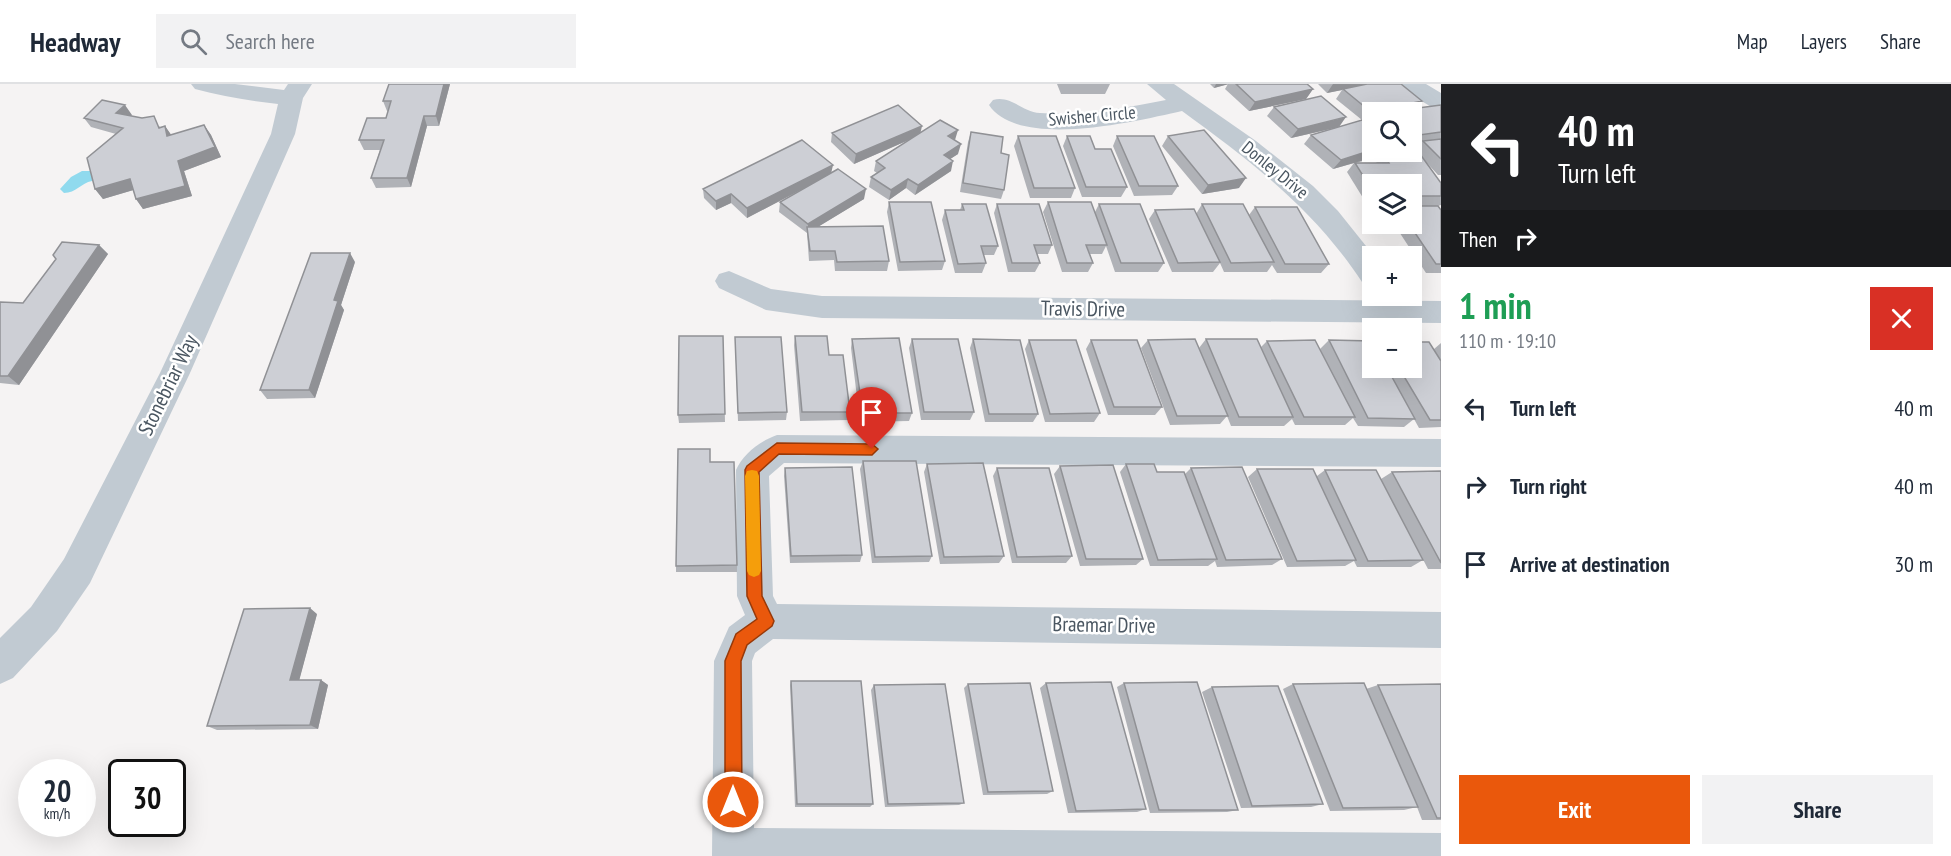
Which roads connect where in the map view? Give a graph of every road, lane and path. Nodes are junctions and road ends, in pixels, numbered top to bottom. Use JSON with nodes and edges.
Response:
{"nodes":[{"id":1,"x":202,"y":84,"type":"edge"},
{"id":2,"x":1158,"y":84,"type":"edge"},
{"id":3,"x":1410,"y":84,"type":"edge"},
{"id":4,"x":296,"y":91,"type":"edge"},
{"id":5,"x":1185,"y":103,"type":"junction"},
{"id":6,"x":1441,"y":103,"type":"edge"},
{"id":7,"x":1001,"y":105,"type":"dead end"},
{"id":8,"x":1362,"y":258,"type":"edge"},
{"id":9,"x":729,"y":281,"type":"dead end"},
{"id":10,"x":1362,"y":304,"type":"edge"},
{"id":11,"x":1402,"y":306,"type":"edge"},
{"id":12,"x":1441,"y":312,"type":"edge"},
{"id":13,"x":1441,"y":453,"type":"edge"},
{"id":14,"x":766,"y":621,"type":"junction"},
{"id":15,"x":1441,"y":630,"type":"edge"},
{"id":16,"x":0,"y":665,"type":"edge"},
{"id":17,"x":733,"y":852,"type":"edge"},
{"id":18,"x":1441,"y":854,"type":"edge"}],
"edges":[{"from":1,"to":4,"type":"street"},
{"from":2,"to":5,"type":"street","name":"Donley Drive"},
{"from":3,"to":6,"type":"street"},
{"from":4,"to":16,"type":"street","name":"Stonebriar Way"},
{"from":5,"to":7,"type":"street","name":"Swisher Circle"},
{"from":5,"to":8,"type":"street","name":"Donley Drive"},
{"from":9,"to":10,"type":"street","name":"Travis Drive"},
{"from":11,"to":12,"type":"street","name":"Travis Drive"},
{"from":13,"to":14,"type":"street"},
{"from":14,"to":15,"type":"street","name":"Braemar Drive"},
{"from":14,"to":17,"type":"street"},
{"from":17,"to":18,"type":"street"}]}
